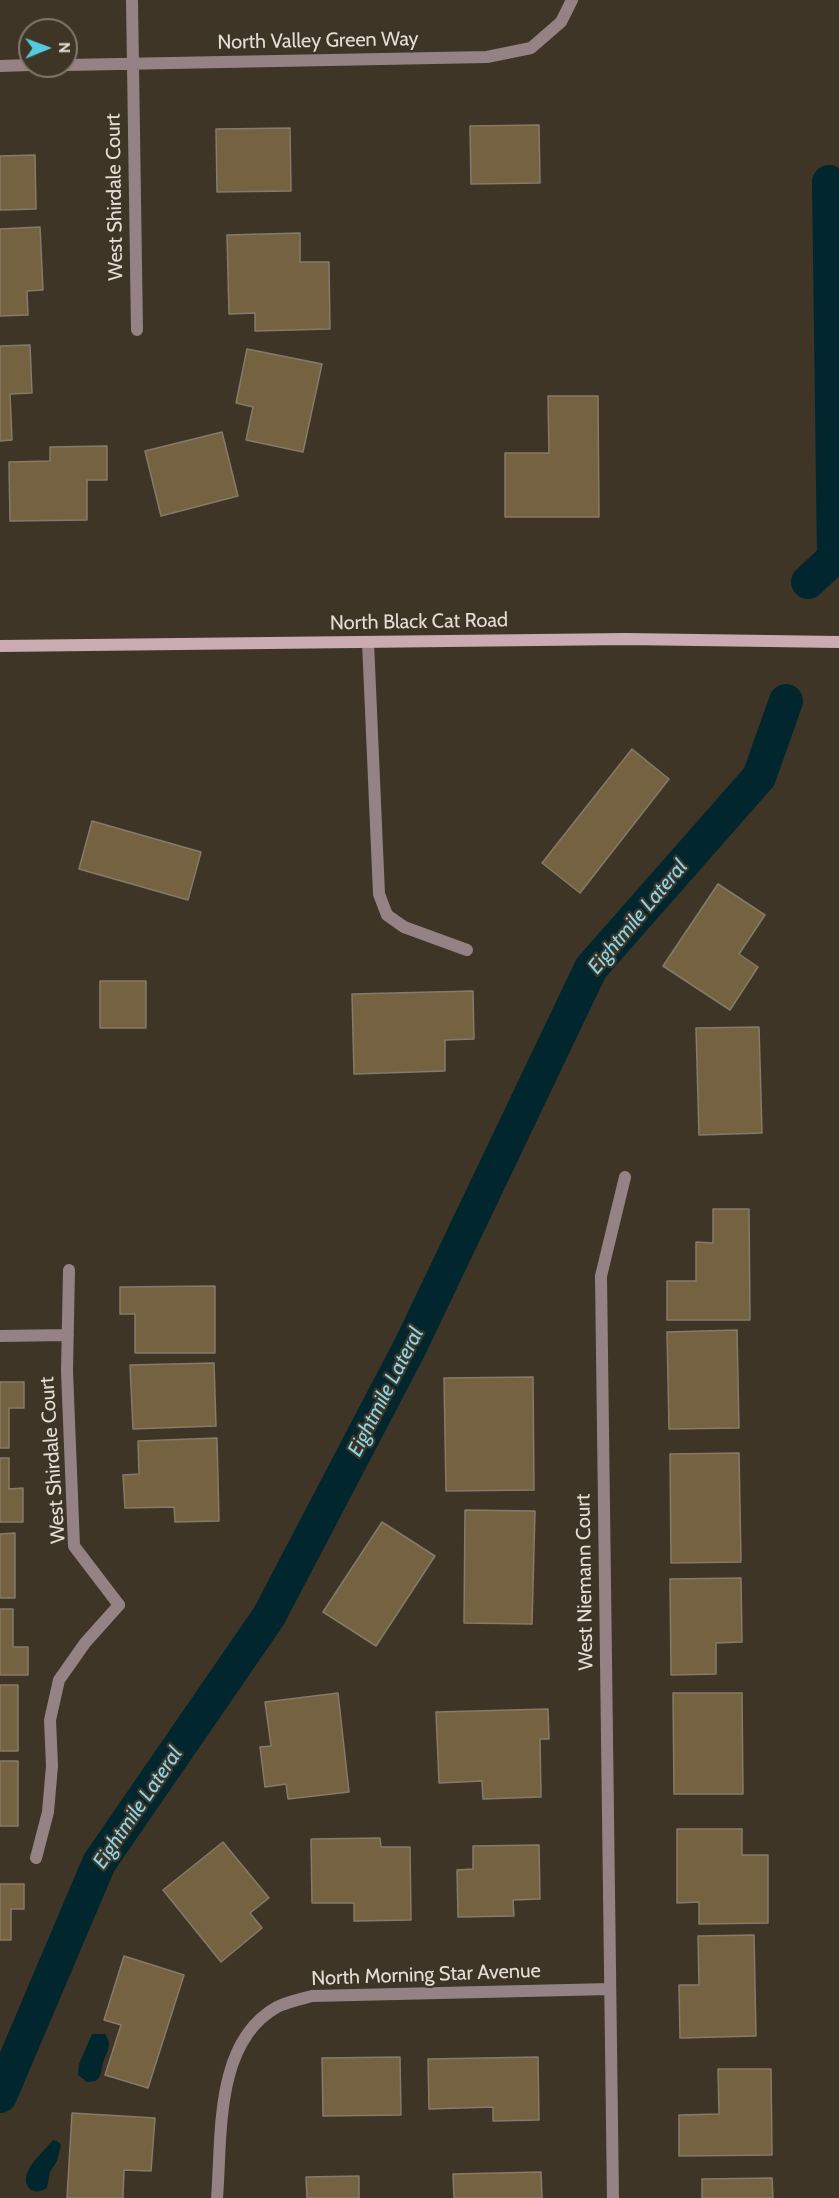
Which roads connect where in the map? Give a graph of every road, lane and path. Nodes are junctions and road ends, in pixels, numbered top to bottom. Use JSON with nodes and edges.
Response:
{"nodes":[{"id":1,"x":132,"y":0,"type":"edge"},
{"id":2,"x":573,"y":0,"type":"edge"},
{"id":3,"x":132,"y":63,"type":"junction"},
{"id":4,"x":18,"y":65,"type":"edge"},
{"id":5,"x":78,"y":65,"type":"edge"},
{"id":6,"x":0,"y":66,"type":"edge"},
{"id":7,"x":137,"y":330,"type":"dead end"},
{"id":8,"x":368,"y":642,"type":"junction"},
{"id":9,"x":839,"y":642,"type":"edge"},
{"id":10,"x":0,"y":646,"type":"edge"},
{"id":11,"x":467,"y":950,"type":"dead end"},
{"id":12,"x":625,"y":1177,"type":"dead end"},
{"id":13,"x":69,"y":1270,"type":"dead end"},
{"id":14,"x":68,"y":1335,"type":"junction"},
{"id":15,"x":0,"y":1336,"type":"edge"},
{"id":16,"x":36,"y":1858,"type":"dead end"},
{"id":17,"x":610,"y":1989,"type":"junction"},
{"id":18,"x":217,"y":2198,"type":"edge"},
{"id":19,"x":613,"y":2198,"type":"edge"}],
"edges":[{"from":1,"to":3,"type":"street","name":"West Shirdale Court"},
{"from":2,"to":3,"type":"street","name":"North Valley Green Way"},
{"from":3,"to":5,"type":"street","name":"North Valley Green Way"},
{"from":3,"to":7,"type":"street","name":"West Shirdale Court"},
{"from":4,"to":6,"type":"street"},
{"from":8,"to":9,"type":"main road","name":"North Black Cat Road"},
{"from":8,"to":10,"type":"main road","name":"North Black Cat Road"},
{"from":8,"to":11,"type":"street"},
{"from":12,"to":17,"type":"street","name":"West Niemann Court"},
{"from":13,"to":14,"type":"street","name":"West Shirdale Court"},
{"from":14,"to":15,"type":"street"},
{"from":14,"to":16,"type":"street","name":"West Shirdale Court"},
{"from":17,"to":18,"type":"street","name":"North Morning Star Avenue"},
{"from":17,"to":19,"type":"street","name":"West Niemann Court"}]}
